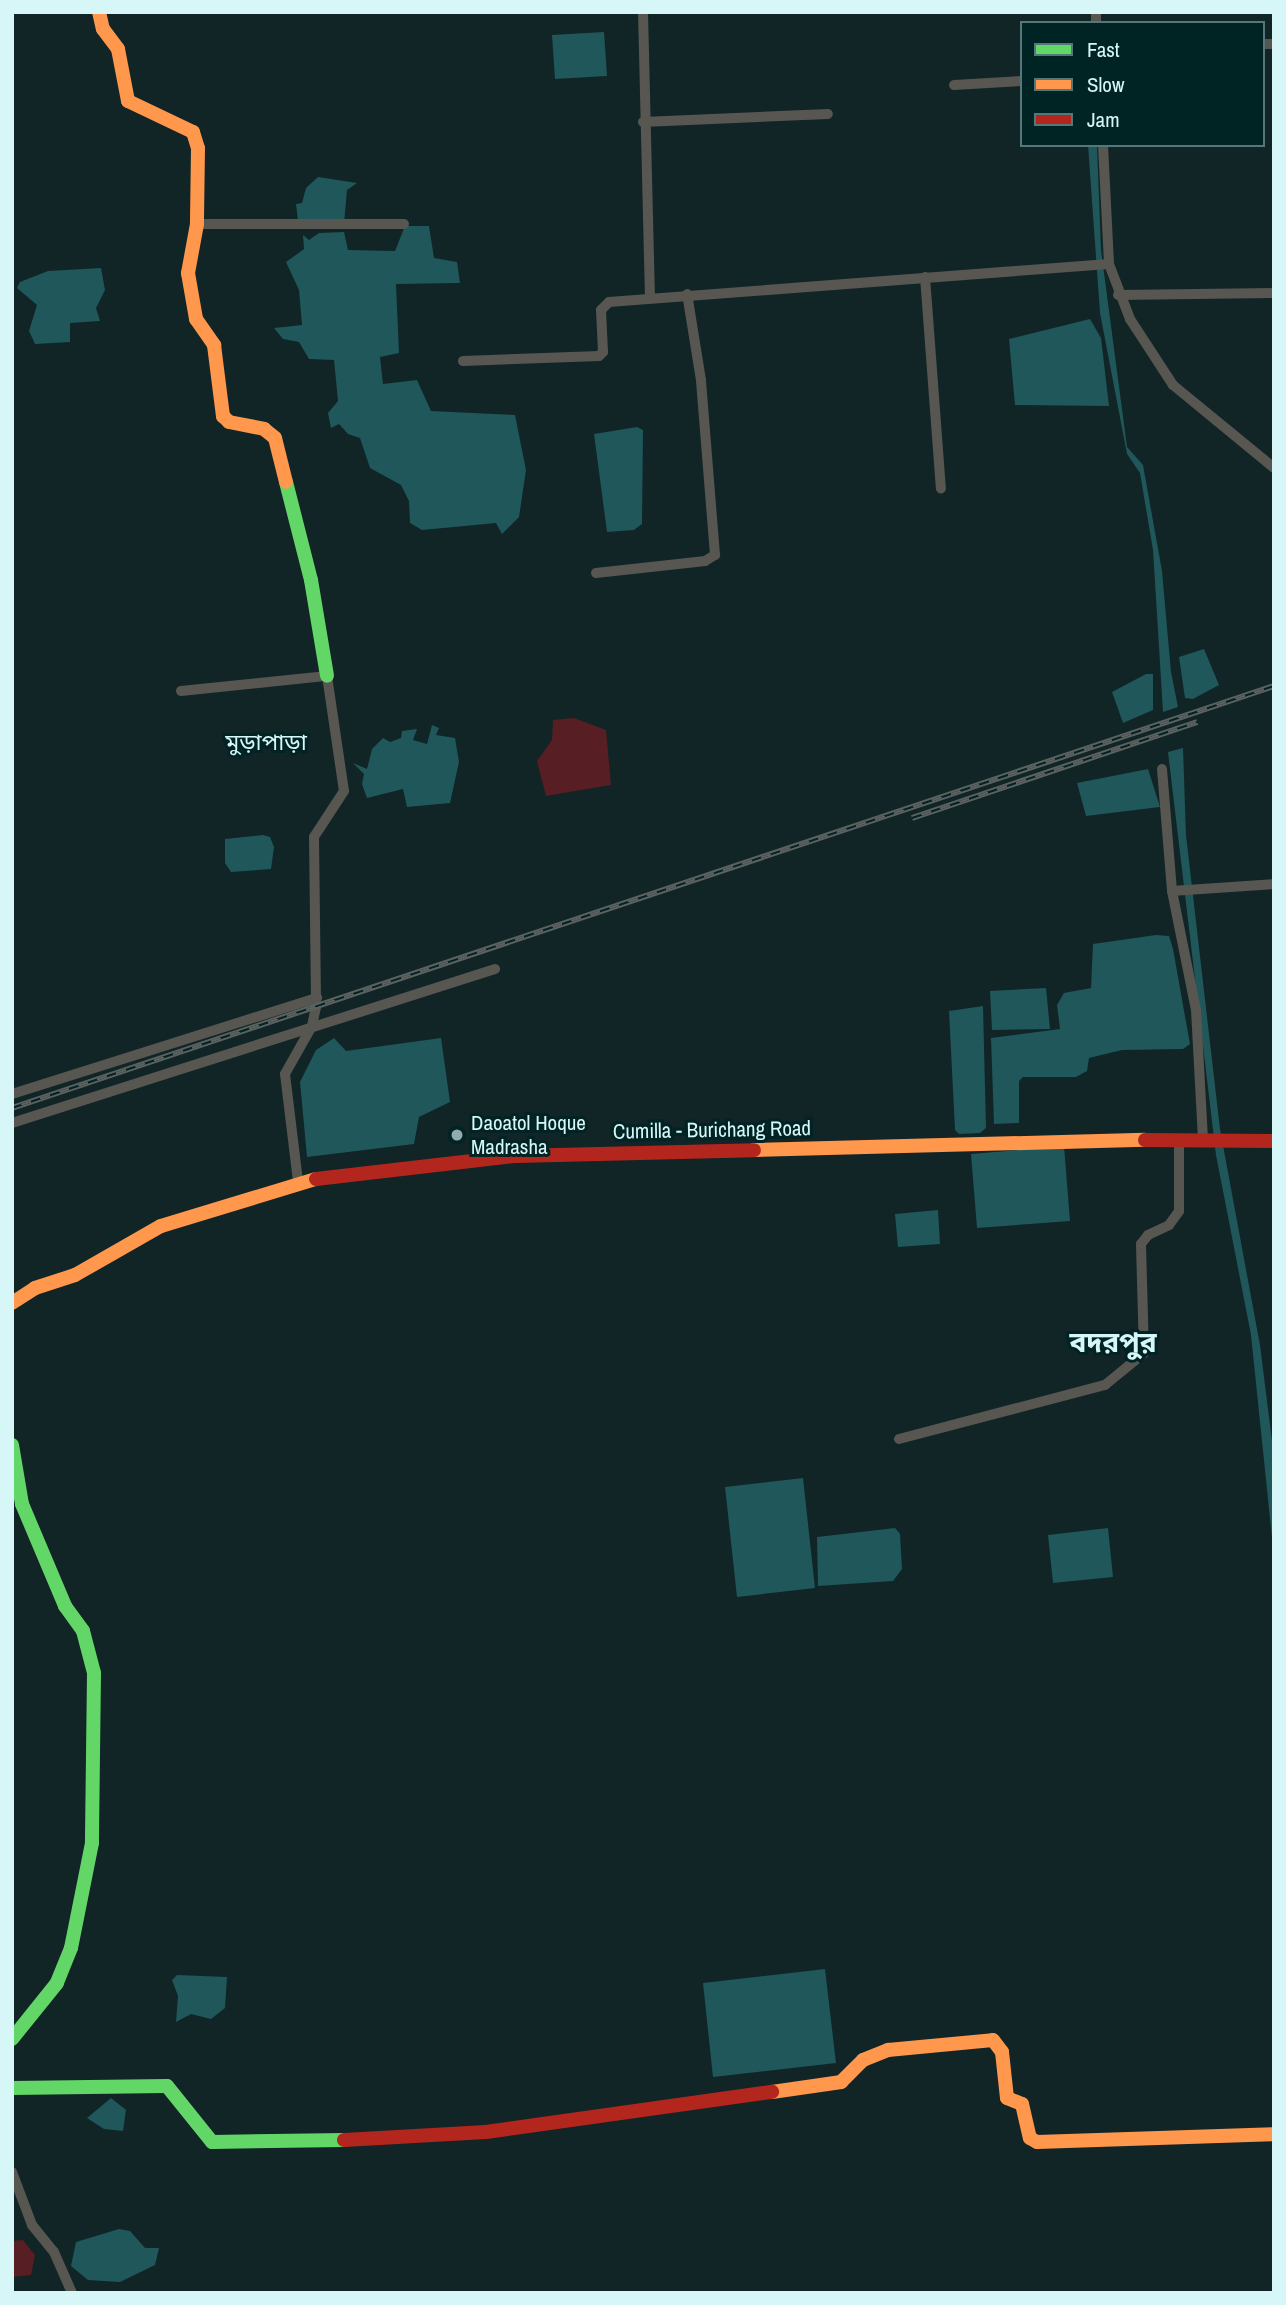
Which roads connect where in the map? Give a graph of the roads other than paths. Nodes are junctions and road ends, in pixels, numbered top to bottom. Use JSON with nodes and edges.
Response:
{"nodes":[{"id":1,"x":99,"y":12,"type":"edge"},
{"id":2,"x":643,"y":12,"type":"edge"},
{"id":3,"x":1020,"y":81,"type":"edge"},
{"id":4,"x":954,"y":85,"type":"dead end"},
{"id":5,"x":828,"y":114,"type":"dead end"},
{"id":6,"x":643,"y":122,"type":"junction"},
{"id":7,"x":1103,"y":147,"type":"edge"},
{"id":8,"x":197,"y":224,"type":"junction"},
{"id":9,"x":404,"y":225,"type":"dead end"},
{"id":10,"x":1109,"y":264,"type":"junction"},
{"id":11,"x":925,"y":277,"type":"junction"},
{"id":12,"x":1274,"y":293,"type":"edge"},
{"id":13,"x":687,"y":294,"type":"junction"},
{"id":14,"x":1118,"y":295,"type":"junction"},
{"id":15,"x":650,"y":296,"type":"junction"},
{"id":16,"x":463,"y":361,"type":"dead end"},
{"id":17,"x":1274,"y":468,"type":"edge"},
{"id":18,"x":941,"y":488,"type":"dead end"},
{"id":19,"x":596,"y":573,"type":"dead end"},
{"id":20,"x":327,"y":676,"type":"junction"},
{"id":21,"x":181,"y":691,"type":"dead end"},
{"id":22,"x":1162,"y":769,"type":"dead end"},
{"id":23,"x":1274,"y":884,"type":"edge"},
{"id":24,"x":1177,"y":891,"type":"junction"},
{"id":25,"x":495,"y":969,"type":"dead end"},
{"id":26,"x":317,"y":998,"type":"junction"},
{"id":27,"x":312,"y":1026,"type":"junction"},
{"id":28,"x":12,"y":1094,"type":"edge"},
{"id":29,"x":12,"y":1123,"type":"edge"},
{"id":30,"x":1179,"y":1139,"type":"junction"},
{"id":31,"x":1203,"y":1139,"type":"junction"},
{"id":32,"x":1274,"y":1140,"type":"edge"},
{"id":33,"x":298,"y":1181,"type":"junction"},
{"id":34,"x":15,"y":1299,"type":"edge"},
{"id":35,"x":898,"y":1439,"type":"dead end"},
{"id":36,"x":12,"y":1445,"type":"edge"},
{"id":37,"x":12,"y":2039,"type":"edge"},
{"id":38,"x":12,"y":2088,"type":"edge"},
{"id":39,"x":1274,"y":2134,"type":"edge"},
{"id":40,"x":12,"y":2172,"type":"edge"},
{"id":41,"x":72,"y":2293,"type":"edge"}],
"edges":[{"from":1,"to":8,"type":"street"},
{"from":2,"to":6,"type":"street"},
{"from":3,"to":4,"type":"street"},
{"from":5,"to":6,"type":"street"},
{"from":6,"to":15,"type":"street"},
{"from":7,"to":10,"type":"street"},
{"from":8,"to":9,"type":"street"},
{"from":8,"to":20,"type":"street"},
{"from":10,"to":11,"type":"street"},
{"from":10,"to":14,"type":"street"},
{"from":11,"to":13,"type":"street"},
{"from":11,"to":18,"type":"street"},
{"from":12,"to":14,"type":"street"},
{"from":13,"to":15,"type":"street"},
{"from":13,"to":19,"type":"street"},
{"from":14,"to":17,"type":"street"},
{"from":15,"to":16,"type":"street"},
{"from":20,"to":21,"type":"street"},
{"from":20,"to":26,"type":"street"},
{"from":22,"to":24,"type":"street"},
{"from":23,"to":24,"type":"street"},
{"from":24,"to":31,"type":"street"},
{"from":25,"to":27,"type":"street"},
{"from":26,"to":27,"type":"street"},
{"from":26,"to":28,"type":"street"},
{"from":27,"to":29,"type":"street"},
{"from":27,"to":33,"type":"street"},
{"from":30,"to":31,"type":"street","name":"Cumilla - Burichang Road"},
{"from":30,"to":33,"type":"street","name":"Cumilla - Burichang Road"},
{"from":30,"to":35,"type":"street"},
{"from":31,"to":32,"type":"street","name":"Cumilla - Burichang Road"},
{"from":33,"to":34,"type":"street","name":"Cumilla - Burichang Road"},
{"from":36,"to":37,"type":"street"},
{"from":38,"to":39,"type":"street"},
{"from":40,"to":41,"type":"street"}]}
